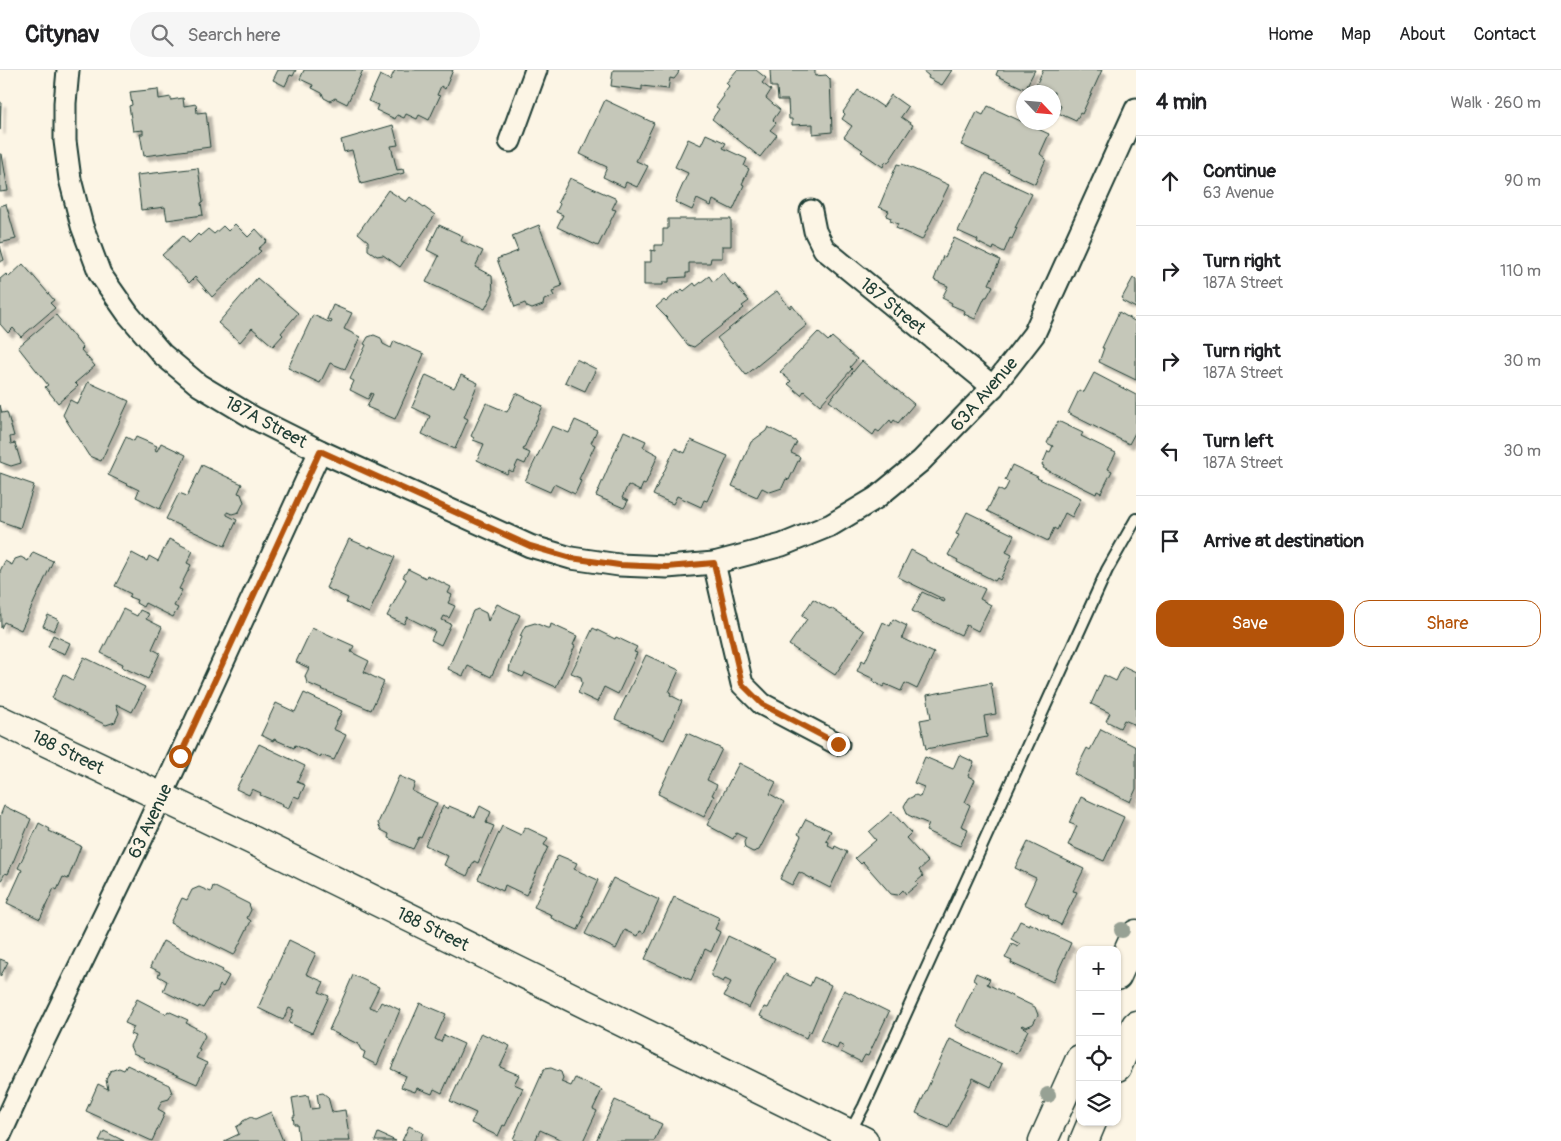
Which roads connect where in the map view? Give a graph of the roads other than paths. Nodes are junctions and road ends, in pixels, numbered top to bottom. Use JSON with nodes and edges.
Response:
{"nodes":[{"id":1,"x":68,"y":70,"type":"edge"},
{"id":2,"x":536,"y":70,"type":"edge"},
{"id":3,"x":1136,"y":109,"type":"edge"},
{"id":4,"x":510,"y":141,"type":"dead end"},
{"id":5,"x":812,"y":211,"type":"dead end"},
{"id":6,"x":994,"y":387,"type":"junction"},
{"id":7,"x":320,"y":451,"type":"junction"},
{"id":8,"x":1136,"y":519,"type":"edge"},
{"id":9,"x":714,"y":563,"type":"junction"},
{"id":10,"x":0,"y":720,"type":"edge"},
{"id":11,"x":838,"y":744,"type":"dead end"},
{"id":12,"x":161,"y":797,"type":"junction"},
{"id":13,"x":1136,"y":934,"type":"edge"},
{"id":14,"x":1121,"y":967,"type":"edge"},
{"id":15,"x":1136,"y":1025,"type":"edge"},
{"id":16,"x":1121,"y":1058,"type":"edge"},
{"id":17,"x":1076,"y":1068,"type":"edge"},
{"id":18,"x":1090,"y":1126,"type":"edge"},
{"id":19,"x":0,"y":1135,"type":"edge"},
{"id":20,"x":853,"y":1138,"type":"edge"},
{"id":21,"x":1043,"y":1141,"type":"edge"},
{"id":22,"x":1084,"y":1141,"type":"edge"}],
"edges":[{"from":1,"to":7,"type":"street","name":"187A Street"},
{"from":2,"to":4,"type":"street"},
{"from":3,"to":6,"type":"street","name":"63A Avenue"},
{"from":5,"to":6,"type":"street","name":"187 Street"},
{"from":6,"to":9,"type":"street","name":"63A Avenue"},
{"from":7,"to":9,"type":"street","name":"187A Street"},
{"from":7,"to":12,"type":"street","name":"63 Avenue"},
{"from":8,"to":20,"type":"lane"},
{"from":9,"to":11,"type":"street"},
{"from":10,"to":12,"type":"street","name":"188 Street"},
{"from":12,"to":19,"type":"street","name":"63 Avenue"},
{"from":12,"to":20,"type":"street","name":"188 Street"},
{"from":13,"to":14,"type":"street"},
{"from":15,"to":16,"type":"street"},
{"from":17,"to":21,"type":"street"},
{"from":18,"to":22,"type":"street"}]}
